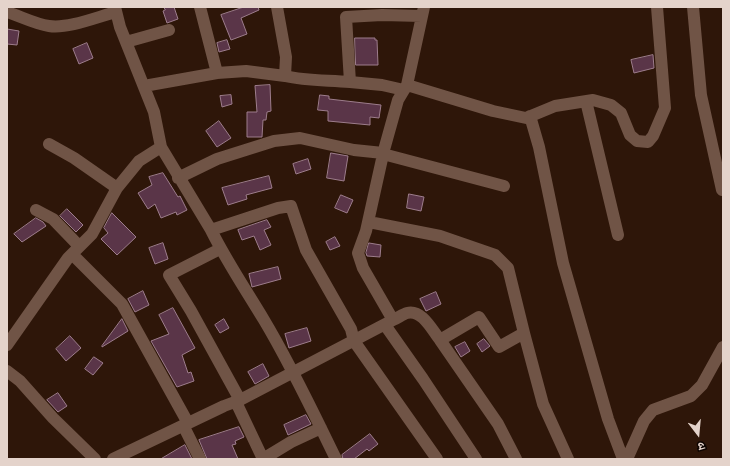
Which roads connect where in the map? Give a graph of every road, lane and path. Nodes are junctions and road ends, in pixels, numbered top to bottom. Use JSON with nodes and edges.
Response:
{"nodes":[{"id":1,"x":200,"y":7,"type":"edge"},
{"id":2,"x":277,"y":7,"type":"edge"},
{"id":3,"x":657,"y":7,"type":"edge"},
{"id":4,"x":693,"y":7,"type":"edge"},
{"id":5,"x":116,"y":10,"type":"edge"},
{"id":6,"x":7,"y":12,"type":"edge"},
{"id":7,"x":423,"y":12,"type":"edge"},
{"id":8,"x":169,"y":30,"type":"dead end"},
{"id":9,"x":126,"y":42,"type":"junction"},
{"id":10,"x":217,"y":73,"type":"junction"},
{"id":11,"x":285,"y":76,"type":"junction"},
{"id":12,"x":350,"y":82,"type":"junction"},
{"id":13,"x":144,"y":86,"type":"junction"},
{"id":14,"x":406,"y":87,"type":"junction"},
{"id":15,"x":586,"y":101,"type":"junction"},
{"id":16,"x":530,"y":116,"type":"junction"},
{"id":17,"x":49,"y":144,"type":"dead end"},
{"id":18,"x":161,"y":147,"type":"junction"},
{"id":19,"x":383,"y":153,"type":"junction"},
{"id":20,"x":178,"y":178,"type":"junction"},
{"id":21,"x":504,"y":186,"type":"dead end"},
{"id":22,"x":117,"y":188,"type":"junction"},
{"id":23,"x":722,"y":190,"type":"dead end"},
{"id":24,"x":36,"y":210,"type":"dead end"},
{"id":25,"x":369,"y":222,"type":"junction"},
{"id":26,"x":211,"y":230,"type":"junction"},
{"id":27,"x":618,"y":235,"type":"dead end"},
{"id":28,"x":220,"y":249,"type":"junction"},
{"id":29,"x":75,"y":250,"type":"junction"},
{"id":30,"x":389,"y":323,"type":"junction"},
{"id":31,"x":524,"y":334,"type":"junction"},
{"id":32,"x":440,"y":340,"type":"junction"},
{"id":33,"x":354,"y":341,"type":"junction"},
{"id":34,"x":7,"y":345,"type":"edge"},
{"id":35,"x":723,"y":347,"type":"edge"},
{"id":36,"x":7,"y":371,"type":"edge"},
{"id":37,"x":293,"y":373,"type":"junction"},
{"id":38,"x":238,"y":401,"type":"junction"},
{"id":39,"x":186,"y":424,"type":"junction"},
{"id":40,"x":321,"y":428,"type":"junction"},
{"id":41,"x":135,"y":454,"type":"edge"},
{"id":42,"x":95,"y":459,"type":"edge"},
{"id":43,"x":114,"y":459,"type":"edge"},
{"id":44,"x":200,"y":459,"type":"edge"},
{"id":45,"x":263,"y":459,"type":"edge"},
{"id":46,"x":336,"y":459,"type":"edge"},
{"id":47,"x":437,"y":459,"type":"edge"},
{"id":48,"x":476,"y":459,"type":"edge"},
{"id":49,"x":516,"y":459,"type":"edge"},
{"id":50,"x":568,"y":459,"type":"edge"},
{"id":51,"x":623,"y":459,"type":"edge"},
{"id":52,"x":626,"y":459,"type":"edge"}],
"edges":[{"from":1,"to":10,"type":"street"},
{"from":2,"to":11,"type":"street"},
{"from":3,"to":15,"type":"street"},
{"from":4,"to":23,"type":"street"},
{"from":5,"to":6,"type":"street"},
{"from":5,"to":9,"type":"street"},
{"from":7,"to":12,"type":"street"},
{"from":7,"to":14,"type":"street"},
{"from":8,"to":9,"type":"street"},
{"from":9,"to":13,"type":"street"},
{"from":10,"to":11,"type":"street"},
{"from":10,"to":13,"type":"street"},
{"from":11,"to":12,"type":"street"},
{"from":12,"to":14,"type":"street"},
{"from":13,"to":18,"type":"street"},
{"from":14,"to":16,"type":"street"},
{"from":14,"to":19,"type":"street"},
{"from":15,"to":16,"type":"street"},
{"from":15,"to":27,"type":"street"},
{"from":16,"to":51,"type":"street"},
{"from":17,"to":22,"type":"street"},
{"from":18,"to":20,"type":"street"},
{"from":18,"to":22,"type":"street"},
{"from":19,"to":20,"type":"street"},
{"from":19,"to":21,"type":"street"},
{"from":19,"to":25,"type":"street"},
{"from":20,"to":26,"type":"street"},
{"from":22,"to":29,"type":"street"},
{"from":24,"to":29,"type":"street"},
{"from":25,"to":30,"type":"street"},
{"from":25,"to":31,"type":"street"},
{"from":26,"to":28,"type":"street"},
{"from":26,"to":33,"type":"street"},
{"from":28,"to":37,"type":"street"},
{"from":28,"to":38,"type":"street"},
{"from":29,"to":34,"type":"street"},
{"from":29,"to":39,"type":"street"},
{"from":30,"to":32,"type":"street"},
{"from":30,"to":33,"type":"street"},
{"from":30,"to":48,"type":"street"},
{"from":31,"to":32,"type":"street"},
{"from":31,"to":50,"type":"street"},
{"from":32,"to":49,"type":"street"},
{"from":33,"to":37,"type":"street"},
{"from":33,"to":47,"type":"street"},
{"from":35,"to":52,"type":"street"},
{"from":36,"to":42,"type":"street"},
{"from":37,"to":38,"type":"street"},
{"from":37,"to":40,"type":"street"},
{"from":38,"to":39,"type":"street"},
{"from":38,"to":45,"type":"street"},
{"from":39,"to":41,"type":"street"},
{"from":39,"to":44,"type":"street"},
{"from":40,"to":45,"type":"street"},
{"from":40,"to":46,"type":"street"},
{"from":41,"to":43,"type":"street"}]}
